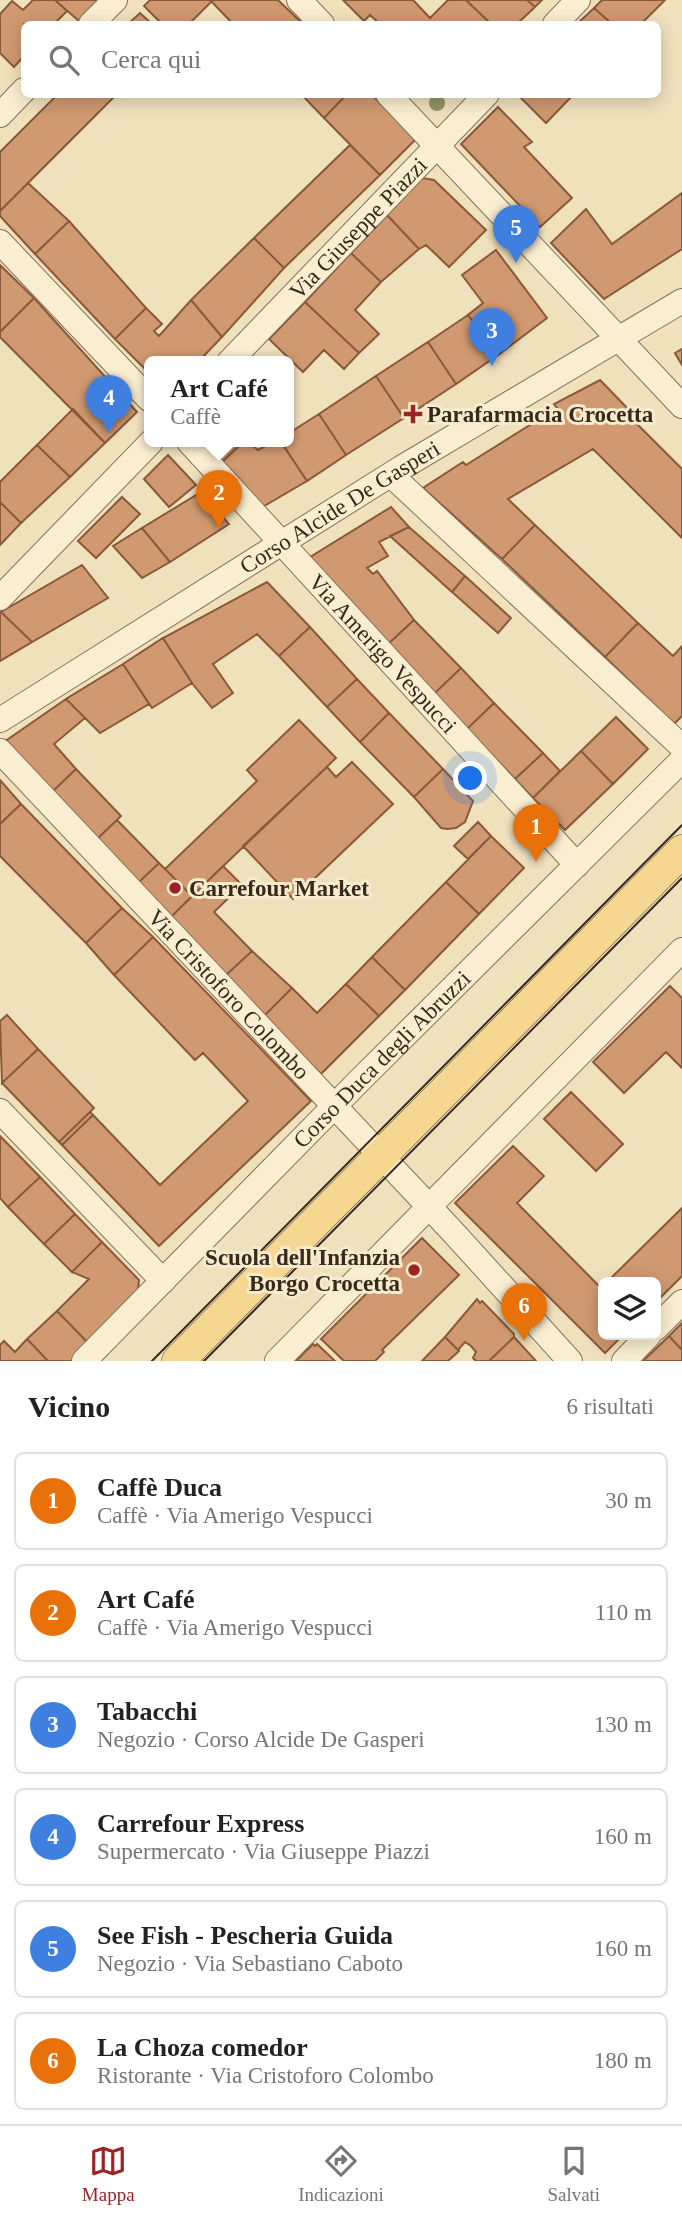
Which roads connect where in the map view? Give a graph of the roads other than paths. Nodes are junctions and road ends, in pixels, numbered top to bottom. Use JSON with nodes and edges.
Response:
{"nodes":[{"id":1,"x":115,"y":0,"type":"edge"},
{"id":2,"x":299,"y":0,"type":"edge"},
{"id":3,"x":578,"y":0,"type":"edge"},
{"id":4,"x":94,"y":21,"type":"edge"},
{"id":5,"x":319,"y":21,"type":"edge"},
{"id":6,"x":558,"y":21,"type":"edge"},
{"id":7,"x":21,"y":93,"type":"edge"},
{"id":8,"x":392,"y":98,"type":"edge"},
{"id":9,"x":483,"y":98,"type":"edge"},
{"id":10,"x":0,"y":115,"type":"edge"},
{"id":11,"x":437,"y":146,"type":"junction"},
{"id":12,"x":0,"y":242,"type":"edge"},
{"id":13,"x":682,"y":301,"type":"edge"},
{"id":14,"x":619,"y":339,"type":"junction"},
{"id":15,"x":235,"y":356,"type":"edge"},
{"id":16,"x":144,"y":394,"type":"edge"},
{"id":17,"x":682,"y":406,"type":"edge"},
{"id":18,"x":146,"y":447,"type":"edge"},
{"id":19,"x":193,"y":447,"type":"edge"},
{"id":20,"x":391,"y":475,"type":"junction"},
{"id":21,"x":280,"y":544,"type":"junction"},
{"id":22,"x":0,"y":598,"type":"edge"},
{"id":23,"x":0,"y":720,"type":"edge"},
{"id":24,"x":682,"y":747,"type":"edge"},
{"id":25,"x":0,"y":751,"type":"edge"},
{"id":26,"x":682,"y":760,"type":"edge"},
{"id":27,"x":682,"y":851,"type":"edge"},
{"id":28,"x":577,"y":865,"type":"junction"},
{"id":29,"x":677,"y":966,"type":"edge"},
{"id":30,"x":334,"y":1107,"type":"junction"},
{"id":31,"x":0,"y":1111,"type":"edge"},
{"id":32,"x":380,"y":1156,"type":"junction"},
{"id":33,"x":428,"y":1207,"type":"junction"},
{"id":34,"x":163,"y":1281,"type":"junction"},
{"id":35,"x":682,"y":1301,"type":"edge"},
{"id":36,"x":661,"y":1323,"type":"edge"},
{"id":37,"x":644,"y":1340,"type":"edge"},
{"id":38,"x":84,"y":1361,"type":"edge"},
{"id":39,"x":178,"y":1361,"type":"edge"},
{"id":40,"x":277,"y":1361,"type":"edge"},
{"id":41,"x":570,"y":1361,"type":"edge"},
{"id":42,"x":624,"y":1361,"type":"edge"}],
"edges":[{"from":1,"to":4,"type":"street"},
{"from":2,"to":5,"type":"street"},
{"from":3,"to":6,"type":"street"},
{"from":7,"to":10,"type":"street"},
{"from":8,"to":11,"type":"street"},
{"from":9,"to":11,"type":"street","name":"Via Giuseppe Piazzi"},
{"from":11,"to":14,"type":"street"},
{"from":11,"to":15,"type":"street","name":"Via Giuseppe Piazzi"},
{"from":12,"to":16,"type":"street"},
{"from":13,"to":14,"type":"street","name":"Corso Alcide De Gasperi"},
{"from":14,"to":17,"type":"street"},
{"from":14,"to":20,"type":"street","name":"Corso Alcide De Gasperi"},
{"from":18,"to":22,"type":"street"},
{"from":19,"to":21,"type":"street","name":"Via Amerigo Vespucci"},
{"from":20,"to":21,"type":"street","name":"Corso Alcide De Gasperi"},
{"from":20,"to":24,"type":"street"},
{"from":21,"to":23,"type":"street","name":"Corso Alcide De Gasperi"},
{"from":21,"to":28,"type":"street","name":"Via Amerigo Vespucci"},
{"from":25,"to":30,"type":"street","name":"Via Cristoforo Colombo"},
{"from":26,"to":28,"type":"street","name":"Corso Duca degli Abruzzi"},
{"from":27,"to":32,"type":"main road"},
{"from":28,"to":30,"type":"street","name":"Corso Duca degli Abruzzi"},
{"from":29,"to":33,"type":"street"},
{"from":30,"to":32,"type":"street","name":"Via Cristoforo Colombo"},
{"from":30,"to":34,"type":"street","name":"Corso Duca degli Abruzzi"},
{"from":31,"to":34,"type":"street"},
{"from":32,"to":33,"type":"street","name":"Via Cristoforo Colombo"},
{"from":32,"to":39,"type":"main road"},
{"from":33,"to":40,"type":"street"},
{"from":33,"to":41,"type":"street","name":"Via Cristoforo Colombo"},
{"from":34,"to":38,"type":"street","name":"Corso Duca degli Abruzzi"},
{"from":35,"to":36,"type":"street"},
{"from":37,"to":42,"type":"street"}]}
